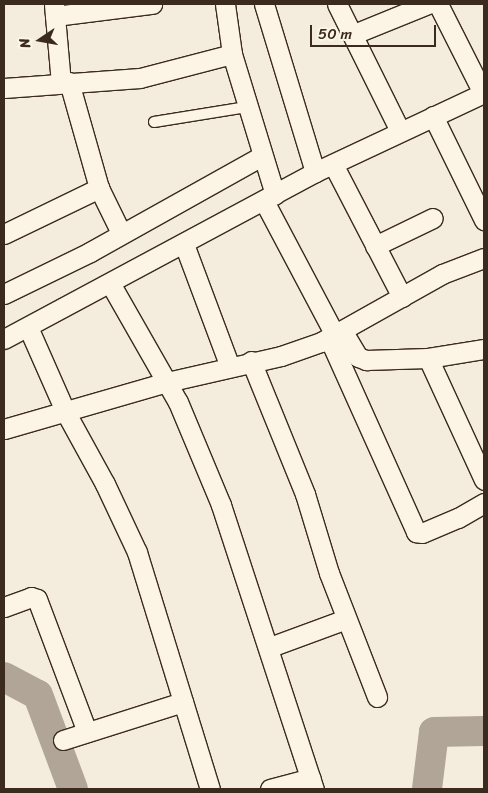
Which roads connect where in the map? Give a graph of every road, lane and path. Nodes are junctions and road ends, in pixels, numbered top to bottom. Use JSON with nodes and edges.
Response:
{"nodes":[{"id":1,"x":152,"y":4,"type":"edge"},
{"id":2,"x":225,"y":4,"type":"edge"},
{"id":3,"x":264,"y":4,"type":"edge"},
{"id":4,"x":336,"y":4,"type":"edge"},
{"id":5,"x":428,"y":4,"type":"edge"},
{"id":6,"x":438,"y":4,"type":"edge"},
{"id":7,"x":55,"y":10,"type":"edge"},
{"id":8,"x":354,"y":34,"type":"junction"},
{"id":9,"x":232,"y":54,"type":"junction"},
{"id":10,"x":65,"y":82,"type":"junction"},
{"id":11,"x":4,"y":88,"type":"edge"},
{"id":12,"x":484,"y":93,"type":"edge"},
{"id":13,"x":247,"y":107,"type":"junction"},
{"id":14,"x":434,"y":116,"type":"junction"},
{"id":15,"x":154,"y":122,"type":"dead end"},
{"id":16,"x":400,"y":131,"type":"junction"},
{"id":17,"x":262,"y":156,"type":"junction"},
{"id":18,"x":332,"y":164,"type":"junction"},
{"id":19,"x":315,"y":172,"type":"junction"},
{"id":20,"x":98,"y":188,"type":"junction"},
{"id":21,"x":270,"y":198,"type":"junction"},
{"id":22,"x":433,"y":218,"type":"dead end"},
{"id":23,"x":484,"y":220,"type":"edge"},
{"id":24,"x":120,"y":233,"type":"junction"},
{"id":25,"x":4,"y":234,"type":"edge"},
{"id":26,"x":184,"y":244,"type":"junction"},
{"id":27,"x":375,"y":246,"type":"junction"},
{"id":28,"x":484,"y":258,"type":"edge"},
{"id":29,"x":110,"y":283,"type":"junction"},
{"id":30,"x":4,"y":294,"type":"edge"},
{"id":31,"x":402,"y":297,"type":"junction"},
{"id":32,"x":28,"y":326,"type":"junction"},
{"id":33,"x":336,"y":335,"type":"junction"},
{"id":34,"x":4,"y":339,"type":"edge"},
{"id":35,"x":484,"y":349,"type":"edge"},
{"id":36,"x":428,"y":358,"type":"junction"},
{"id":37,"x":251,"y":361,"type":"junction"},
{"id":38,"x":230,"y":367,"type":"junction"},
{"id":39,"x":167,"y":382,"type":"junction"},
{"id":40,"x":66,"y":413,"type":"junction"},
{"id":41,"x":4,"y":429,"type":"edge"},
{"id":42,"x":484,"y":480,"type":"edge"},
{"id":43,"x":484,"y":504,"type":"edge"},
{"id":44,"x":4,"y":606,"type":"edge"},
{"id":45,"x":346,"y":619,"type":"junction"},
{"id":46,"x":270,"y":647,"type":"junction"},
{"id":47,"x":377,"y":697,"type":"dead end"},
{"id":48,"x":184,"y":702,"type":"junction"},
{"id":49,"x":86,"y":732,"type":"junction"},
{"id":50,"x":63,"y":740,"type":"dead end"},
{"id":51,"x":312,"y":784,"type":"edge"},
{"id":52,"x":210,"y":789,"type":"edge"},
{"id":53,"x":270,"y":789,"type":"edge"}],
"edges":[{"from":1,"to":7,"type":"street"},
{"from":2,"to":9,"type":"street"},
{"from":3,"to":19,"type":"street"},
{"from":4,"to":8,"type":"street"},
{"from":5,"to":8,"type":"street"},
{"from":6,"to":12,"type":"street"},
{"from":7,"to":10,"type":"street"},
{"from":8,"to":16,"type":"street"},
{"from":9,"to":10,"type":"street"},
{"from":9,"to":13,"type":"street"},
{"from":10,"to":11,"type":"street"},
{"from":10,"to":20,"type":"street"},
{"from":12,"to":14,"type":"street"},
{"from":13,"to":15,"type":"lane"},
{"from":13,"to":17,"type":"street"},
{"from":14,"to":16,"type":"street"},
{"from":14,"to":23,"type":"street"},
{"from":16,"to":18,"type":"street"},
{"from":17,"to":21,"type":"street"},
{"from":17,"to":24,"type":"street"},
{"from":18,"to":19,"type":"street"},
{"from":18,"to":27,"type":"street"},
{"from":19,"to":21,"type":"street"},
{"from":20,"to":24,"type":"street"},
{"from":20,"to":25,"type":"street"},
{"from":21,"to":26,"type":"street"},
{"from":21,"to":33,"type":"street"},
{"from":22,"to":27,"type":"street"},
{"from":24,"to":30,"type":"street"},
{"from":26,"to":29,"type":"street"},
{"from":26,"to":38,"type":"street"},
{"from":27,"to":31,"type":"street"},
{"from":28,"to":31,"type":"street"},
{"from":29,"to":32,"type":"street"},
{"from":29,"to":39,"type":"street"},
{"from":31,"to":33,"type":"street"},
{"from":32,"to":34,"type":"street"},
{"from":32,"to":40,"type":"street"},
{"from":33,"to":36,"type":"street"},
{"from":33,"to":37,"type":"street"},
{"from":33,"to":43,"type":"street"},
{"from":35,"to":36,"type":"street"},
{"from":36,"to":42,"type":"street"},
{"from":37,"to":38,"type":"street"},
{"from":37,"to":45,"type":"street"},
{"from":38,"to":39,"type":"street"},
{"from":39,"to":40,"type":"street"},
{"from":39,"to":46,"type":"street"},
{"from":40,"to":41,"type":"street"},
{"from":40,"to":48,"type":"street"},
{"from":44,"to":49,"type":"street"},
{"from":45,"to":46,"type":"street"},
{"from":45,"to":47,"type":"street"},
{"from":46,"to":51,"type":"street"},
{"from":48,"to":49,"type":"street"},
{"from":48,"to":52,"type":"street"},
{"from":49,"to":50,"type":"street"},
{"from":51,"to":53,"type":"street"}]}
